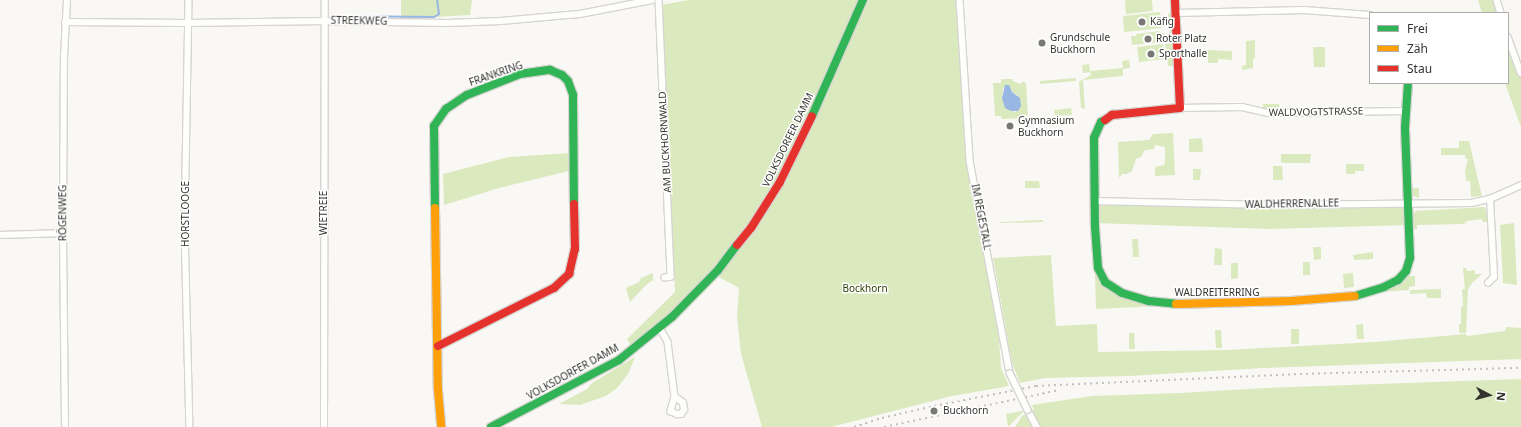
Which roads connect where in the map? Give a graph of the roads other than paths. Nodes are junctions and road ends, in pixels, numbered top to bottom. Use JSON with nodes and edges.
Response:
{"nodes":[{"id":1,"x":67,"y":0,"type":"edge"},
{"id":2,"x":189,"y":0,"type":"edge"},
{"id":3,"x":325,"y":0,"type":"edge"},
{"id":4,"x":652,"y":0,"type":"edge"},
{"id":5,"x":658,"y":0,"type":"edge"},
{"id":6,"x":863,"y":0,"type":"edge"},
{"id":7,"x":960,"y":0,"type":"edge"},
{"id":8,"x":1175,"y":0,"type":"edge"},
{"id":9,"x":1498,"y":0,"type":"edge"},
{"id":10,"x":1501,"y":12,"type":"edge"},
{"id":11,"x":1177,"y":13,"type":"junction"},
{"id":12,"x":1369,"y":15,"type":"edge"},
{"id":13,"x":324,"y":21,"type":"junction"},
{"id":14,"x":65,"y":22,"type":"junction"},
{"id":15,"x":189,"y":23,"type":"junction"},
{"id":16,"x":1509,"y":40,"type":"edge"},
{"id":17,"x":1521,"y":73,"type":"edge"},
{"id":18,"x":1408,"y":84,"type":"edge"},
{"id":19,"x":1180,"y":108,"type":"junction"},
{"id":20,"x":1405,"y":111,"type":"junction"},
{"id":21,"x":1521,"y":185,"type":"edge"},
{"id":22,"x":1490,"y":200,"type":"junction"},
{"id":23,"x":1095,"y":201,"type":"junction"},
{"id":24,"x":1408,"y":203,"type":"junction"},
{"id":25,"x":63,"y":233,"type":"junction"},
{"id":26,"x":0,"y":235,"type":"edge"},
{"id":27,"x":665,"y":278,"type":"dead end"},
{"id":28,"x":1488,"y":283,"type":"dead end"},
{"id":29,"x":660,"y":328,"type":"junction"},
{"id":30,"x":438,"y":346,"type":"junction"},
{"id":31,"x":675,"y":397,"type":"dead end"},
{"id":32,"x":65,"y":427,"type":"edge"},
{"id":33,"x":190,"y":427,"type":"edge"},
{"id":34,"x":324,"y":427,"type":"edge"},
{"id":35,"x":440,"y":427,"type":"edge"},
{"id":36,"x":491,"y":427,"type":"edge"},
{"id":37,"x":1037,"y":427,"type":"edge"}],
"edges":[{"from":1,"to":14,"type":"street","name":"RÖGENWEG"},
{"from":2,"to":15,"type":"street","name":"HORSTLOOGE"},
{"from":3,"to":13,"type":"street","name":"WIETREIE"},
{"from":4,"to":13,"type":"street","name":"STREEKWEG"},
{"from":5,"to":27,"type":"street","name":"AM BUCKHORNWALD"},
{"from":6,"to":29,"type":"street","name":"VOLKSDORFER DAMM"},
{"from":7,"to":37,"type":"street","name":"IM REGESTALL","bridge":true},
{"from":8,"to":11,"type":"street"},
{"from":9,"to":10,"type":"street"},
{"from":11,"to":12,"type":"street"},
{"from":11,"to":19,"type":"street"},
{"from":13,"to":15,"type":"street","name":"STREEKWEG"},
{"from":13,"to":34,"type":"street","name":"WIETREIE"},
{"from":14,"to":15,"type":"street","name":"STREEKWEG"},
{"from":14,"to":25,"type":"street","name":"RÖGENWEG"},
{"from":15,"to":33,"type":"street","name":"HORSTLOOGE"},
{"from":16,"to":17,"type":"street"},
{"from":18,"to":20,"type":"street","name":"WALDREITERRING"},
{"from":19,"to":20,"type":"street","name":"WALDVOGTSTRASSE"},
{"from":19,"to":23,"type":"street","name":"WALDREITERRING"},
{"from":20,"to":24,"type":"street","name":"WALDREITERRING"},
{"from":21,"to":22,"type":"street","name":"WALDHERRENALLEE"},
{"from":22,"to":24,"type":"street","name":"WALDHERRENALLEE"},
{"from":22,"to":28,"type":"street"},
{"from":23,"to":24,"type":"street","name":"WALDHERRENALLEE"},
{"from":23,"to":24,"type":"street","name":"WALDREITERRING"},
{"from":25,"to":26,"type":"street"},
{"from":25,"to":32,"type":"street","name":"RÖGENWEG"},
{"from":29,"to":31,"type":"street"},
{"from":29,"to":36,"type":"street","name":"VOLKSDORFER DAMM"},
{"from":30,"to":30,"type":"street","name":"FRANKRING"},
{"from":30,"to":35,"type":"street","name":"FRANKRING"}]}
